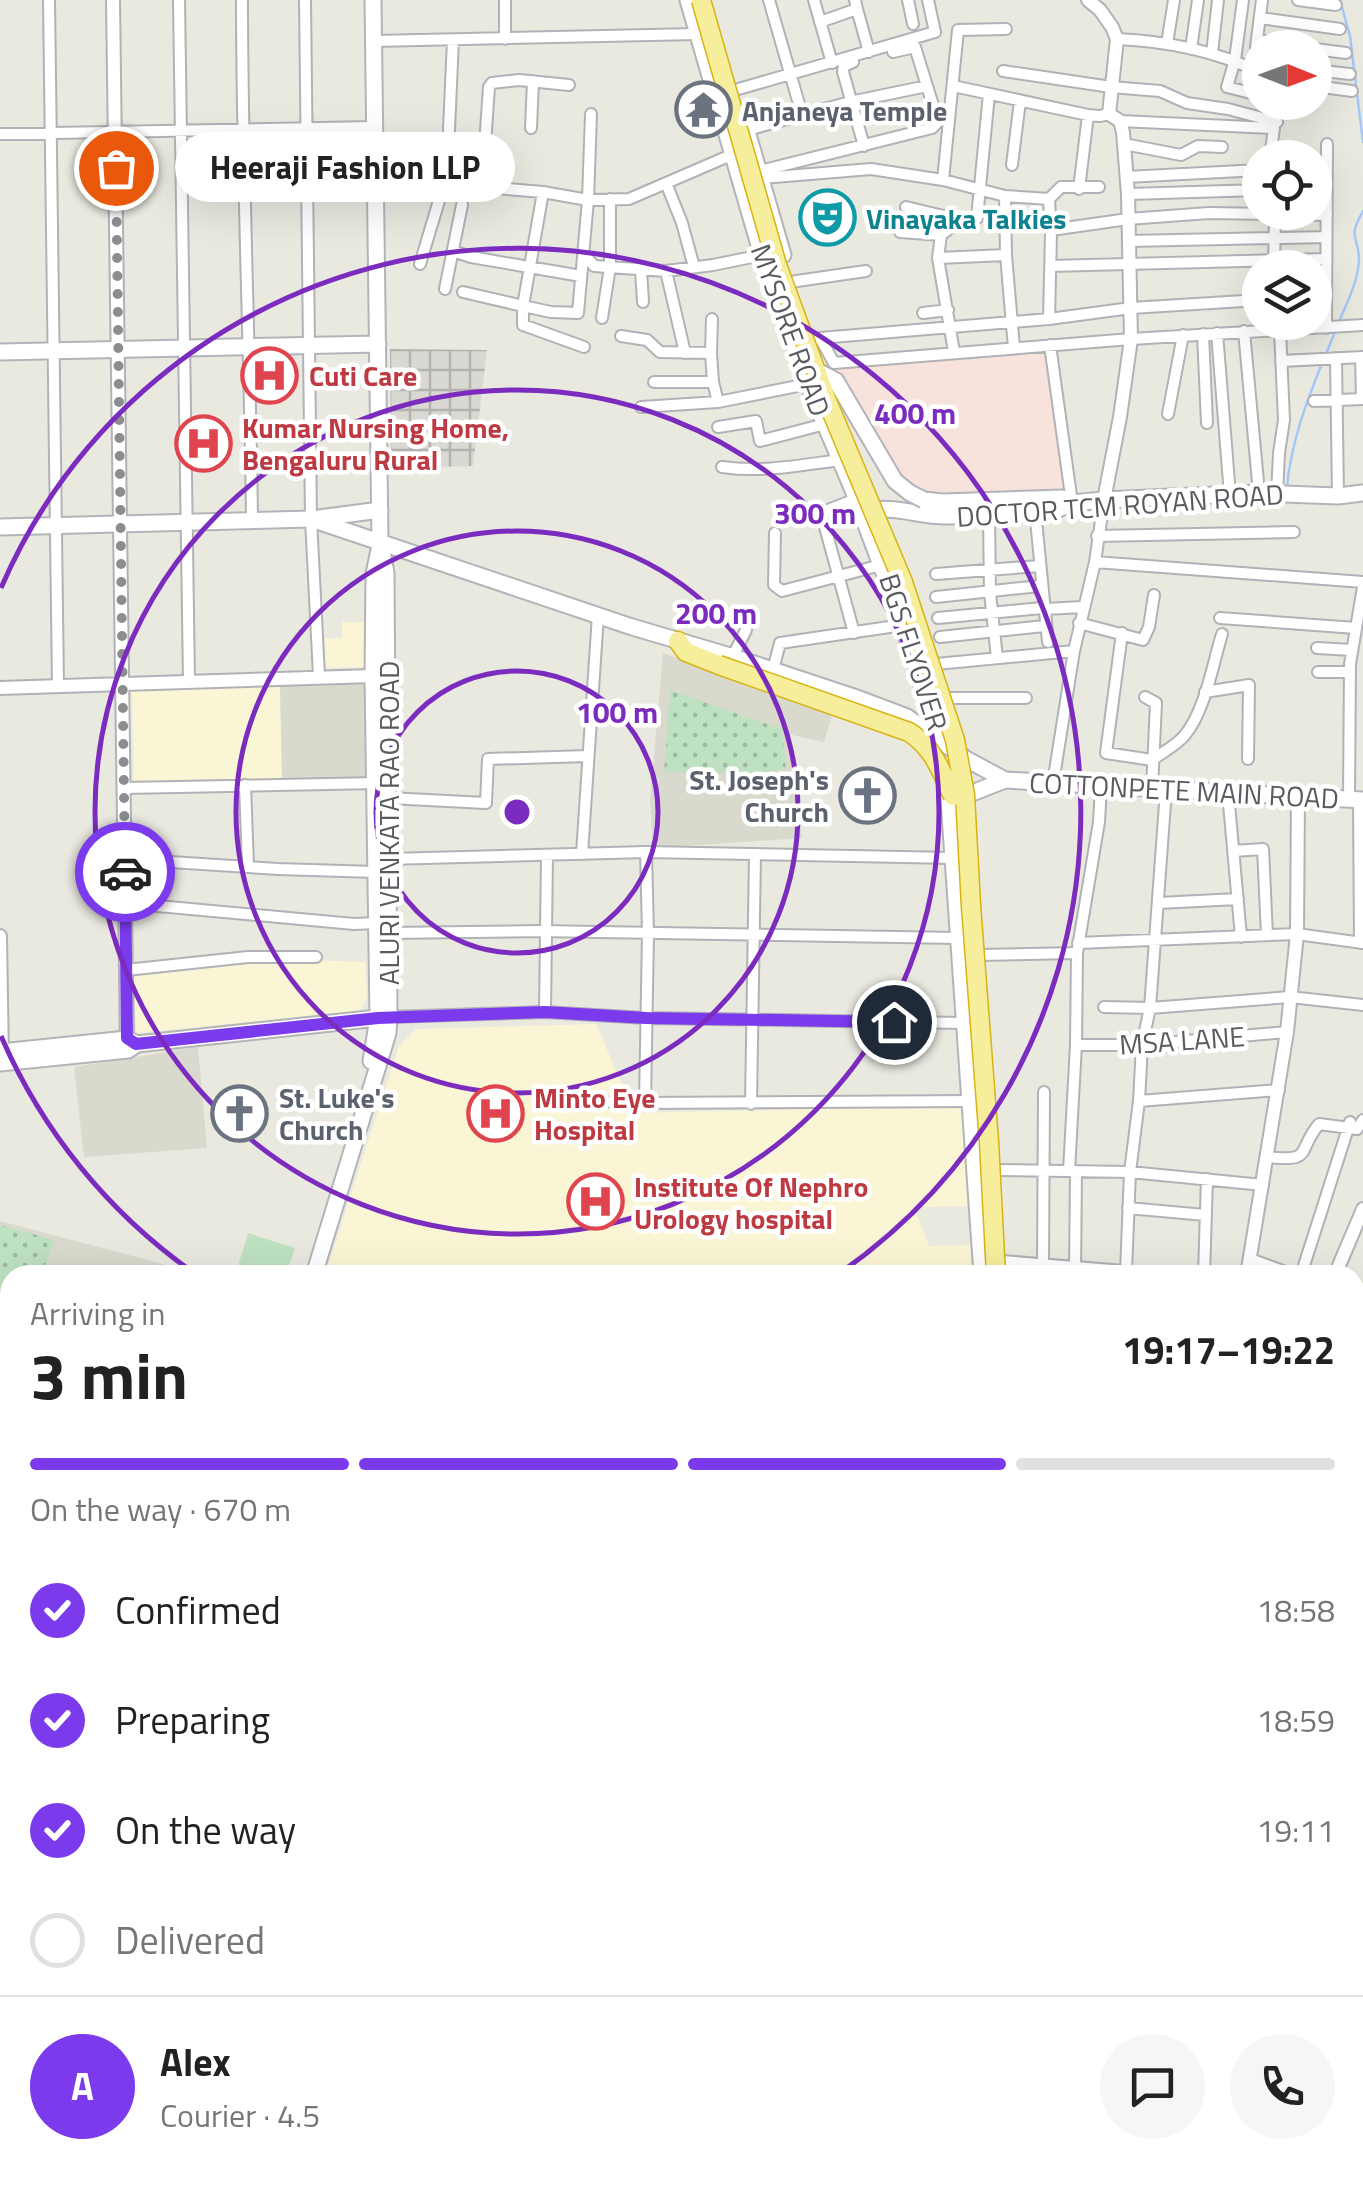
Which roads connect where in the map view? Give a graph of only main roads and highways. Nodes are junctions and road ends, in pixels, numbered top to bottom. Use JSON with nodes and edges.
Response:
{"nodes":[{"id":1,"x":373,"y":0,"type":"edge"},
{"id":2,"x":690,"y":0,"type":"edge"},
{"id":3,"x":704,"y":0,"type":"edge"},
{"id":4,"x":378,"y":344,"type":"junction"},
{"id":5,"x":0,"y":352,"type":"edge"},
{"id":6,"x":812,"y":377,"type":"junction"},
{"id":7,"x":1363,"y":493,"type":"edge"},
{"id":8,"x":1064,"y":501,"type":"junction"},
{"id":9,"x":865,"y":507,"type":"junction"},
{"id":10,"x":380,"y":510,"type":"junction"},
{"id":11,"x":312,"y":519,"type":"junction"},
{"id":12,"x":0,"y":527,"type":"edge"},
{"id":13,"x":380,"y":541,"type":"junction"},
{"id":14,"x":678,"y":642,"type":"joint"},
{"id":15,"x":726,"y":661,"type":"junction"},
{"id":16,"x":948,"y":701,"type":"junction"},
{"id":17,"x":932,"y":712,"type":"junction"},
{"id":18,"x":907,"y":717,"type":"junction"},
{"id":19,"x":941,"y":744,"type":"junction"},
{"id":20,"x":966,"y":760,"type":"junction"},
{"id":21,"x":1006,"y":780,"type":"junction"},
{"id":22,"x":384,"y":788,"type":"junction"},
{"id":23,"x":960,"y":795,"type":"junction"},
{"id":24,"x":1357,"y":800,"type":"edge"},
{"id":25,"x":382,"y":928,"type":"junction"},
{"id":26,"x":384,"y":1017,"type":"junction"},
{"id":27,"x":1,"y":1057,"type":"edge"},
{"id":28,"x":308,"y":1265,"type":"edge"},
{"id":29,"x":317,"y":1265,"type":"edge"},
{"id":30,"x":984,"y":1265,"type":"edge"},
{"id":31,"x":984,"y":1265,"type":"edge"},
{"id":32,"x":1000,"y":1265,"type":"edge"},
{"id":33,"x":1000,"y":1265,"type":"edge"}],
"edges":[{"from":1,"to":4,"type":"main road","name":"ALURI VENKATA RAO ROAD"},
{"from":2,"to":6,"type":"main road","name":"MYSORE ROAD"},
{"from":2,"to":23,"type":"highway","name":"BGS FLYOVER","bridge":true},
{"from":3,"to":6,"type":"highway","name":"BGS FLYOVER","bridge":true},
{"from":3,"to":9,"type":"main road","name":"MYSORE ROAD"},
{"from":4,"to":5,"type":"main road"},
{"from":4,"to":10,"type":"main road","name":"ALURI VENKATA RAO ROAD"},
{"from":6,"to":8,"type":"main road","name":"BGS FLYOVER","bridge":true},
{"from":6,"to":9,"type":"main road","name":"MYSORE ROAD"},
{"from":6,"to":33,"type":"highway","name":"BGS FLYOVER","bridge":true},
{"from":7,"to":8,"type":"main road","name":"DOCTOR TCM ROYAN ROAD"},
{"from":8,"to":9,"type":"main road","name":"DOCTOR TCM ROYAN ROAD"},
{"from":9,"to":16,"type":"main road"},
{"from":9,"to":17,"type":"main road","name":"MYSORE ROAD"},
{"from":10,"to":11,"type":"main road"},
{"from":10,"to":13,"type":"main road","name":"ALURI VENKATA RAO ROAD"},
{"from":11,"to":12,"type":"main road"},
{"from":11,"to":13,"type":"main road"},
{"from":13,"to":14,"type":"main road"},
{"from":13,"to":22,"type":"main road","name":"ALURI VENKATA RAO ROAD"},
{"from":13,"to":22,"type":"main road","name":"ALURI VENKATA RAO ROAD"},
{"from":14,"to":15,"type":"highway"},
{"from":15,"to":18,"type":"main road","name":"COTTONPETE MAIN ROAD"},
{"from":15,"to":23,"type":"highway","bridge":true},
{"from":16,"to":17,"type":"main road"},
{"from":16,"to":20,"type":"main road"},
{"from":17,"to":18,"type":"main road"},
{"from":17,"to":19,"type":"main road","name":"MYSORE ROAD"},
{"from":18,"to":19,"type":"main road","name":"COTTONPETE MAIN ROAD"},
{"from":19,"to":20,"type":"main road","name":"COTTONPETE MAIN ROAD"},
{"from":19,"to":31,"type":"main road","name":"MYSORE ROAD"},
{"from":20,"to":21,"type":"main road","name":"COTTONPETE MAIN ROAD"},
{"from":20,"to":23,"type":"main road"},
{"from":21,"to":23,"type":"main road","name":"COTTONPETE MAIN ROAD"},
{"from":21,"to":24,"type":"main road","name":"COTTONPETE MAIN ROAD"},
{"from":22,"to":25,"type":"main road","name":"ALURI VENKATA RAO ROAD"},
{"from":22,"to":25,"type":"main road","name":"ALURI VENKATA RAO ROAD"},
{"from":23,"to":30,"type":"highway","name":"BGS FLYOVER"},
{"from":23,"to":32,"type":"main road"},
{"from":25,"to":26,"type":"main road","name":"ALURI VENKATA RAO ROAD"},
{"from":26,"to":27,"type":"main road"},
{"from":26,"to":28,"type":"main road","name":"ALURI VENKATA RAO ROAD"},
{"from":26,"to":29,"type":"main road","name":"ALURI VENKATA RAO ROAD"}]}
